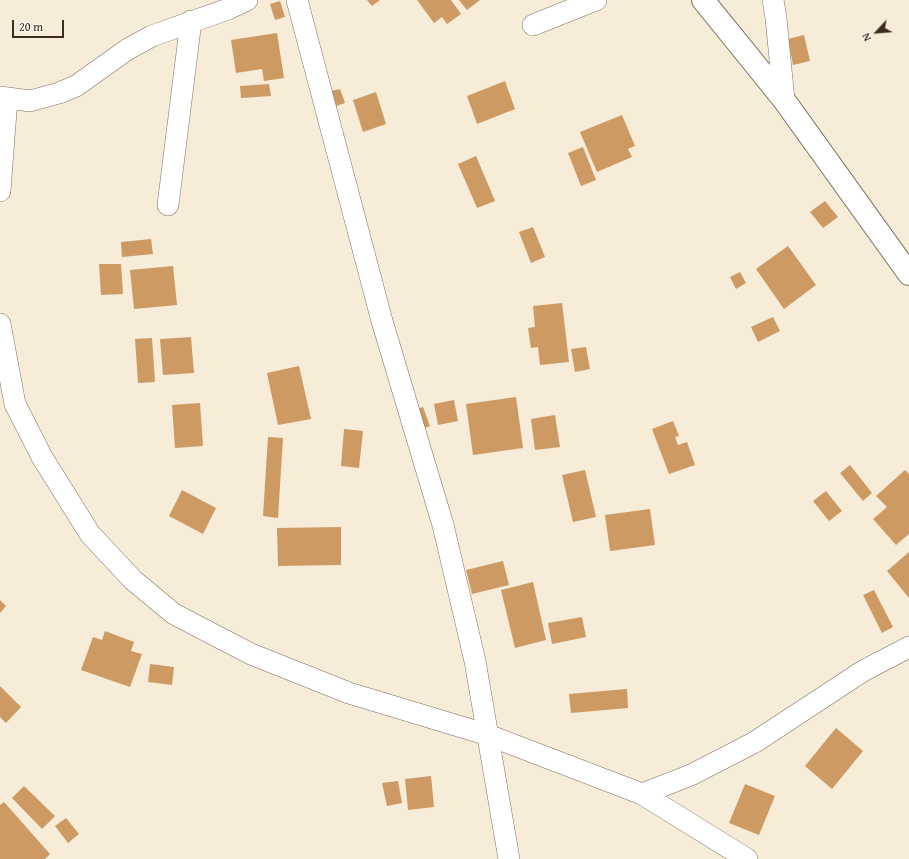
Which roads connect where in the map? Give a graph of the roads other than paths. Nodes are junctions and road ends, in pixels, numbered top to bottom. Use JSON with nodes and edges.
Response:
{"nodes":[{"id":1,"x":247,"y":0,"type":"edge"},
{"id":2,"x":297,"y":0,"type":"edge"},
{"id":3,"x":596,"y":0,"type":"edge"},
{"id":4,"x":703,"y":0,"type":"edge"},
{"id":5,"x":773,"y":0,"type":"edge"},
{"id":6,"x":191,"y":21,"type":"junction"},
{"id":7,"x":533,"y":25,"type":"dead end"},
{"id":8,"x":4,"y":98,"type":"edge"},
{"id":9,"x":784,"y":100,"type":"junction"},
{"id":10,"x":0,"y":191,"type":"edge"},
{"id":11,"x":168,"y":205,"type":"dead end"},
{"id":12,"x":908,"y":270,"type":"edge"},
{"id":13,"x":0,"y":324,"type":"edge"},
{"id":14,"x":909,"y":646,"type":"edge"},
{"id":15,"x":488,"y":735,"type":"junction"},
{"id":16,"x":642,"y":794,"type":"junction"},
{"id":17,"x":509,"y":859,"type":"edge"},
{"id":18,"x":747,"y":859,"type":"edge"}],
"edges":[{"from":1,"to":6,"type":"street"},
{"from":2,"to":15,"type":"street"},
{"from":3,"to":7,"type":"street"},
{"from":4,"to":9,"type":"street"},
{"from":5,"to":9,"type":"street"},
{"from":6,"to":8,"type":"street"},
{"from":6,"to":11,"type":"street"},
{"from":8,"to":10,"type":"street"},
{"from":9,"to":12,"type":"street"},
{"from":13,"to":15,"type":"street"},
{"from":14,"to":16,"type":"street"},
{"from":15,"to":16,"type":"street"},
{"from":15,"to":17,"type":"street"},
{"from":16,"to":18,"type":"street"}]}
